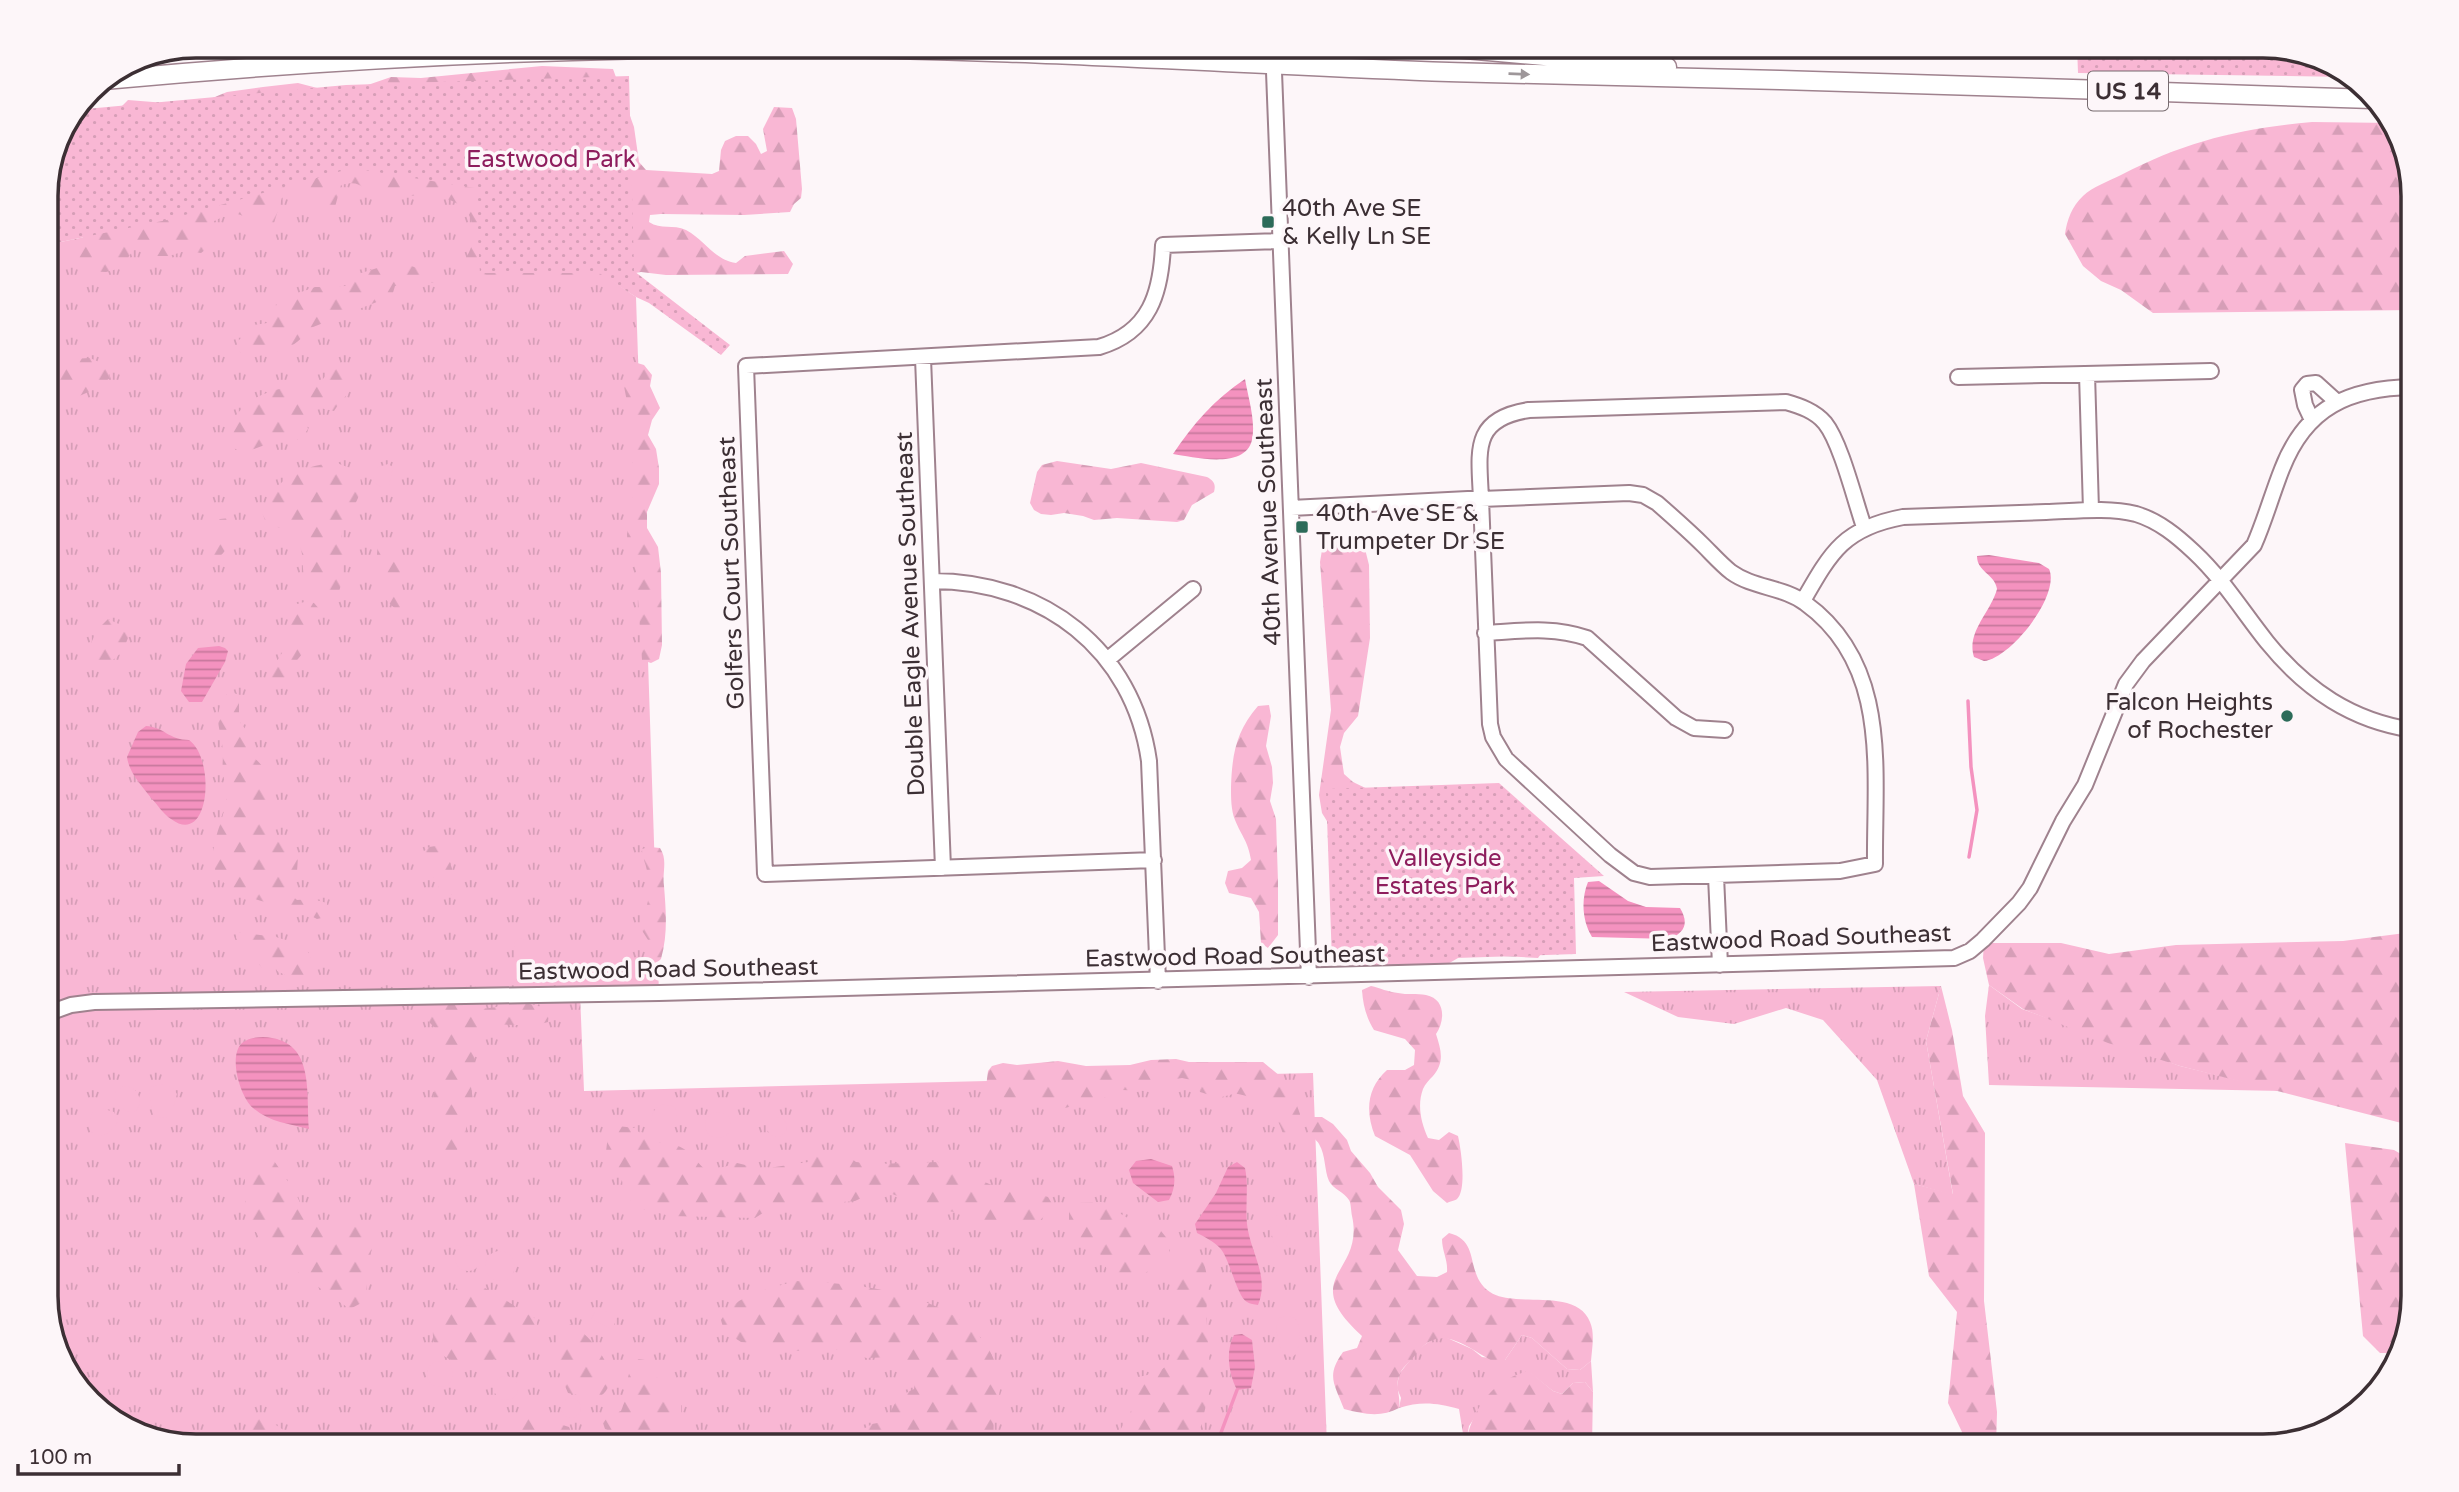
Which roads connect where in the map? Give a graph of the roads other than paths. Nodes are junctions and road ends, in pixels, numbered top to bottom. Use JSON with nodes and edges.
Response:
{"nodes":[{"id":1,"x":393,"y":58,"type":"edge"},
{"id":2,"x":1125,"y":58,"type":"edge"},
{"id":3,"x":1273,"y":58,"type":"edge"},
{"id":4,"x":1568,"y":58,"type":"edge"},
{"id":5,"x":1273,"y":65,"type":"junction"},
{"id":6,"x":125,"y":77,"type":"edge"},
{"id":7,"x":1782,"y":80,"type":"junction"},
{"id":8,"x":2362,"y":99,"type":"edge"},
{"id":9,"x":1280,"y":241,"type":"junction"},
{"id":10,"x":923,"y":358,"type":"junction"},
{"id":11,"x":2211,"y":371,"type":"dead end"},
{"id":12,"x":2087,"y":374,"type":"junction"},
{"id":13,"x":1958,"y":377,"type":"dead end"},
{"id":14,"x":2401,"y":388,"type":"edge"},
{"id":15,"x":2337,"y":402,"type":"junction"},
{"id":16,"x":2312,"y":420,"type":"junction"},
{"id":17,"x":1480,"y":499,"type":"junction"},
{"id":18,"x":1291,"y":508,"type":"junction"},
{"id":19,"x":2091,"y":510,"type":"junction"},
{"id":20,"x":1864,"y":527,"type":"junction"},
{"id":21,"x":2221,"y":579,"type":"junction"},
{"id":22,"x":932,"y":580,"type":"junction"},
{"id":23,"x":1193,"y":589,"type":"dead end"},
{"id":24,"x":1803,"y":601,"type":"junction"},
{"id":25,"x":1485,"y":633,"type":"junction"},
{"id":26,"x":1107,"y":660,"type":"junction"},
{"id":27,"x":2401,"y":728,"type":"edge"},
{"id":28,"x":1725,"y":730,"type":"dead end"},
{"id":29,"x":1154,"y":860,"type":"junction"},
{"id":30,"x":943,"y":868,"type":"junction"},
{"id":31,"x":1716,"y":876,"type":"junction"},
{"id":32,"x":1720,"y":965,"type":"junction"},
{"id":33,"x":1308,"y":977,"type":"junction"},
{"id":34,"x":1158,"y":981,"type":"junction"},
{"id":35,"x":58,"y":1010,"type":"edge"}],
"edges":[{"from":1,"to":6,"type":"main road","number":"US 14"},
{"from":2,"to":5,"type":"main road","number":"US 14"},
{"from":3,"to":5,"type":"street","name":"40th Avenue Southeast"},
{"from":4,"to":7,"type":"main road","number":"US 14"},
{"from":5,"to":7,"type":"main road","number":"US 14","one_way":true},
{"from":5,"to":9,"type":"street","name":"40th Avenue Southeast"},
{"from":7,"to":8,"type":"main road","number":"US 14"},
{"from":9,"to":10,"type":"street","name":"Golfers Court Southeast"},
{"from":9,"to":18,"type":"street","name":"40th Avenue Southeast"},
{"from":10,"to":22,"type":"street","name":"Double Eagle Avenue Southeast"},
{"from":10,"to":30,"type":"street","name":"Golfers Court Southeast"},
{"from":11,"to":12,"type":"street"},
{"from":12,"to":13,"type":"street"},
{"from":12,"to":19,"type":"street"},
{"from":14,"to":15,"type":"street"},
{"from":15,"to":16,"type":"street"},
{"from":15,"to":16,"type":"street"},
{"from":16,"to":21,"type":"street","name":"Eastwood Road Southeast"},
{"from":17,"to":18,"type":"street"},
{"from":17,"to":20,"type":"street"},
{"from":17,"to":24,"type":"street"},
{"from":17,"to":25,"type":"street"},
{"from":18,"to":33,"type":"street","name":"40th Avenue Southeast"},
{"from":19,"to":20,"type":"street"},
{"from":19,"to":21,"type":"street"},
{"from":20,"to":24,"type":"street"},
{"from":21,"to":27,"type":"street"},
{"from":21,"to":32,"type":"street","name":"Eastwood Road Southeast"},
{"from":22,"to":26,"type":"street"},
{"from":22,"to":30,"type":"street","name":"Double Eagle Avenue Southeast"},
{"from":23,"to":26,"type":"street"},
{"from":24,"to":31,"type":"street"},
{"from":25,"to":28,"type":"street"},
{"from":25,"to":31,"type":"street"},
{"from":26,"to":29,"type":"street"},
{"from":29,"to":30,"type":"street","name":"Golfers Court Southeast"},
{"from":29,"to":34,"type":"street"},
{"from":31,"to":32,"type":"street"},
{"from":32,"to":33,"type":"street","name":"Eastwood Road Southeast"},
{"from":33,"to":34,"type":"street","name":"Eastwood Road Southeast"},
{"from":34,"to":35,"type":"street","name":"Eastwood Road Southeast"}]}
